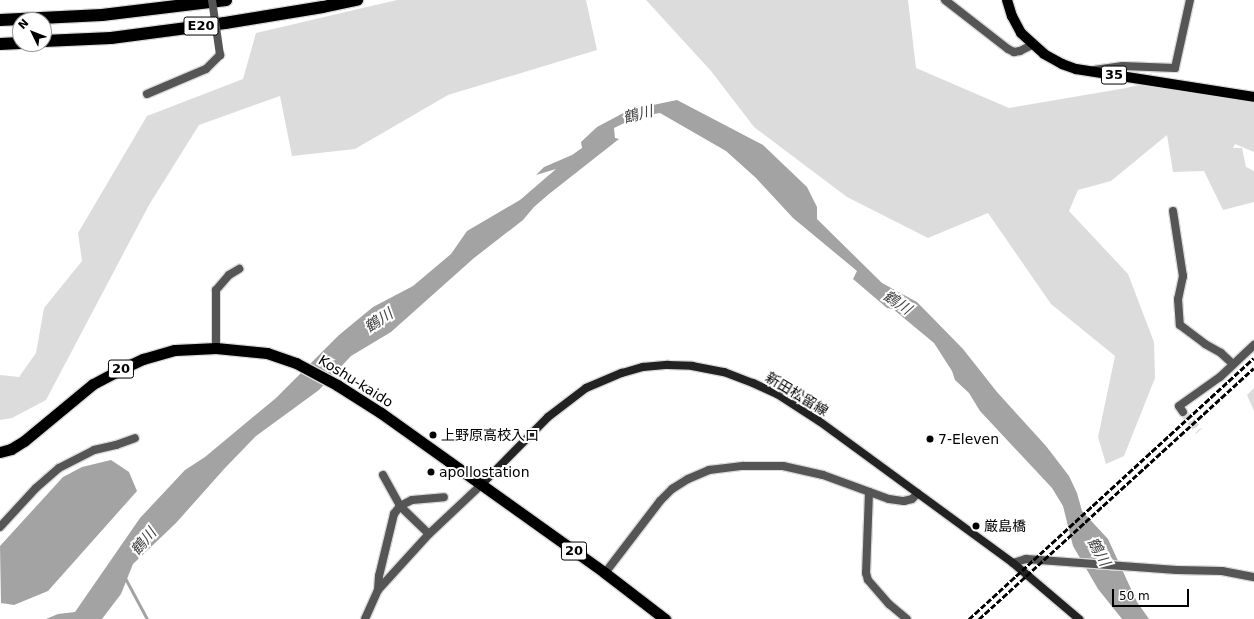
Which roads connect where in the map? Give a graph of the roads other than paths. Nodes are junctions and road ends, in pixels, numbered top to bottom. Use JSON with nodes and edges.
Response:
{"nodes":[{"id":1,"x":212,"y":0,"type":"edge"},
{"id":2,"x":226,"y":0,"type":"edge"},
{"id":3,"x":357,"y":0,"type":"edge"},
{"id":4,"x":945,"y":0,"type":"edge"},
{"id":5,"x":1007,"y":0,"type":"edge"},
{"id":6,"x":1190,"y":0,"type":"edge"},
{"id":7,"x":0,"y":20,"type":"edge"},
{"id":8,"x":52,"y":41,"type":"edge"},
{"id":9,"x":12,"y":43,"type":"edge"},
{"id":10,"x":0,"y":44,"type":"edge"},
{"id":11,"x":1032,"y":44,"type":"junction"},
{"id":12,"x":1089,"y":70,"type":"junction"},
{"id":13,"x":147,"y":94,"type":"dead end"},
{"id":14,"x":1254,"y":97,"type":"edge"},
{"id":15,"x":1173,"y":211,"type":"dead end"},
{"id":16,"x":239,"y":269,"type":"dead end"},
{"id":17,"x":1254,"y":345,"type":"edge"},
{"id":18,"x":216,"y":348,"type":"junction"},
{"id":19,"x":1233,"y":364,"type":"junction"},
{"id":20,"x":1183,"y":412,"type":"dead end"},
{"id":21,"x":134,"y":438,"type":"dead end"},
{"id":22,"x":0,"y":452,"type":"edge"},
{"id":23,"x":383,"y":475,"type":"dead end"},
{"id":24,"x":481,"y":485,"type":"junction"},
{"id":25,"x":869,"y":492,"type":"junction"},
{"id":26,"x":918,"y":493,"type":"junction"},
{"id":27,"x":444,"y":497,"type":"dead end"},
{"id":28,"x":400,"y":506,"type":"junction"},
{"id":29,"x":0,"y":527,"type":"edge"},
{"id":30,"x":429,"y":534,"type":"junction"},
{"id":31,"x":1013,"y":563,"type":"junction"},
{"id":32,"x":605,"y":573,"type":"junction"},
{"id":33,"x":1254,"y":577,"type":"edge"},
{"id":34,"x":378,"y":590,"type":"junction"},
{"id":35,"x":364,"y":619,"type":"edge"},
{"id":36,"x":665,"y":619,"type":"edge"},
{"id":37,"x":907,"y":619,"type":"edge"},
{"id":38,"x":1079,"y":619,"type":"edge"}],
"edges":[{"from":1,"to":13,"type":"street","bridge":true},
{"from":2,"to":7,"type":"highway","number":"E20"},
{"from":3,"to":8,"type":"highway","number":"E20"},
{"from":4,"to":11,"type":"street"},
{"from":5,"to":11,"type":"main road","number":"35"},
{"from":6,"to":12,"type":"street"},
{"from":9,"to":10,"type":"highway"},
{"from":11,"to":12,"type":"main road","number":"35"},
{"from":12,"to":14,"type":"main road","number":"35"},
{"from":15,"to":19,"type":"street"},
{"from":16,"to":18,"type":"street"},
{"from":17,"to":19,"type":"street"},
{"from":18,"to":22,"type":"highway","name":"Koshu-kaido","number":"20"},
{"from":18,"to":24,"type":"highway","name":"Koshu-kaido","number":"20"},
{"from":19,"to":20,"type":"street"},
{"from":21,"to":29,"type":"street"},
{"from":23,"to":28,"type":"street"},
{"from":24,"to":26,"type":"main road","name":"新田松留線"},
{"from":24,"to":30,"type":"street"},
{"from":24,"to":32,"type":"highway","name":"Koshu-kaido","number":"20"},
{"from":25,"to":26,"type":"street"},
{"from":25,"to":32,"type":"street"},
{"from":25,"to":37,"type":"street"},
{"from":26,"to":31,"type":"main road","name":"新田松留線"},
{"from":27,"to":28,"type":"street"},
{"from":28,"to":30,"type":"street"},
{"from":28,"to":34,"type":"street"},
{"from":30,"to":34,"type":"street"},
{"from":31,"to":33,"type":"street"},
{"from":31,"to":38,"type":"main road","name":"新田松留線"},
{"from":32,"to":36,"type":"highway","name":"Koshu-kaido","number":"20"},
{"from":34,"to":35,"type":"street"}]}
